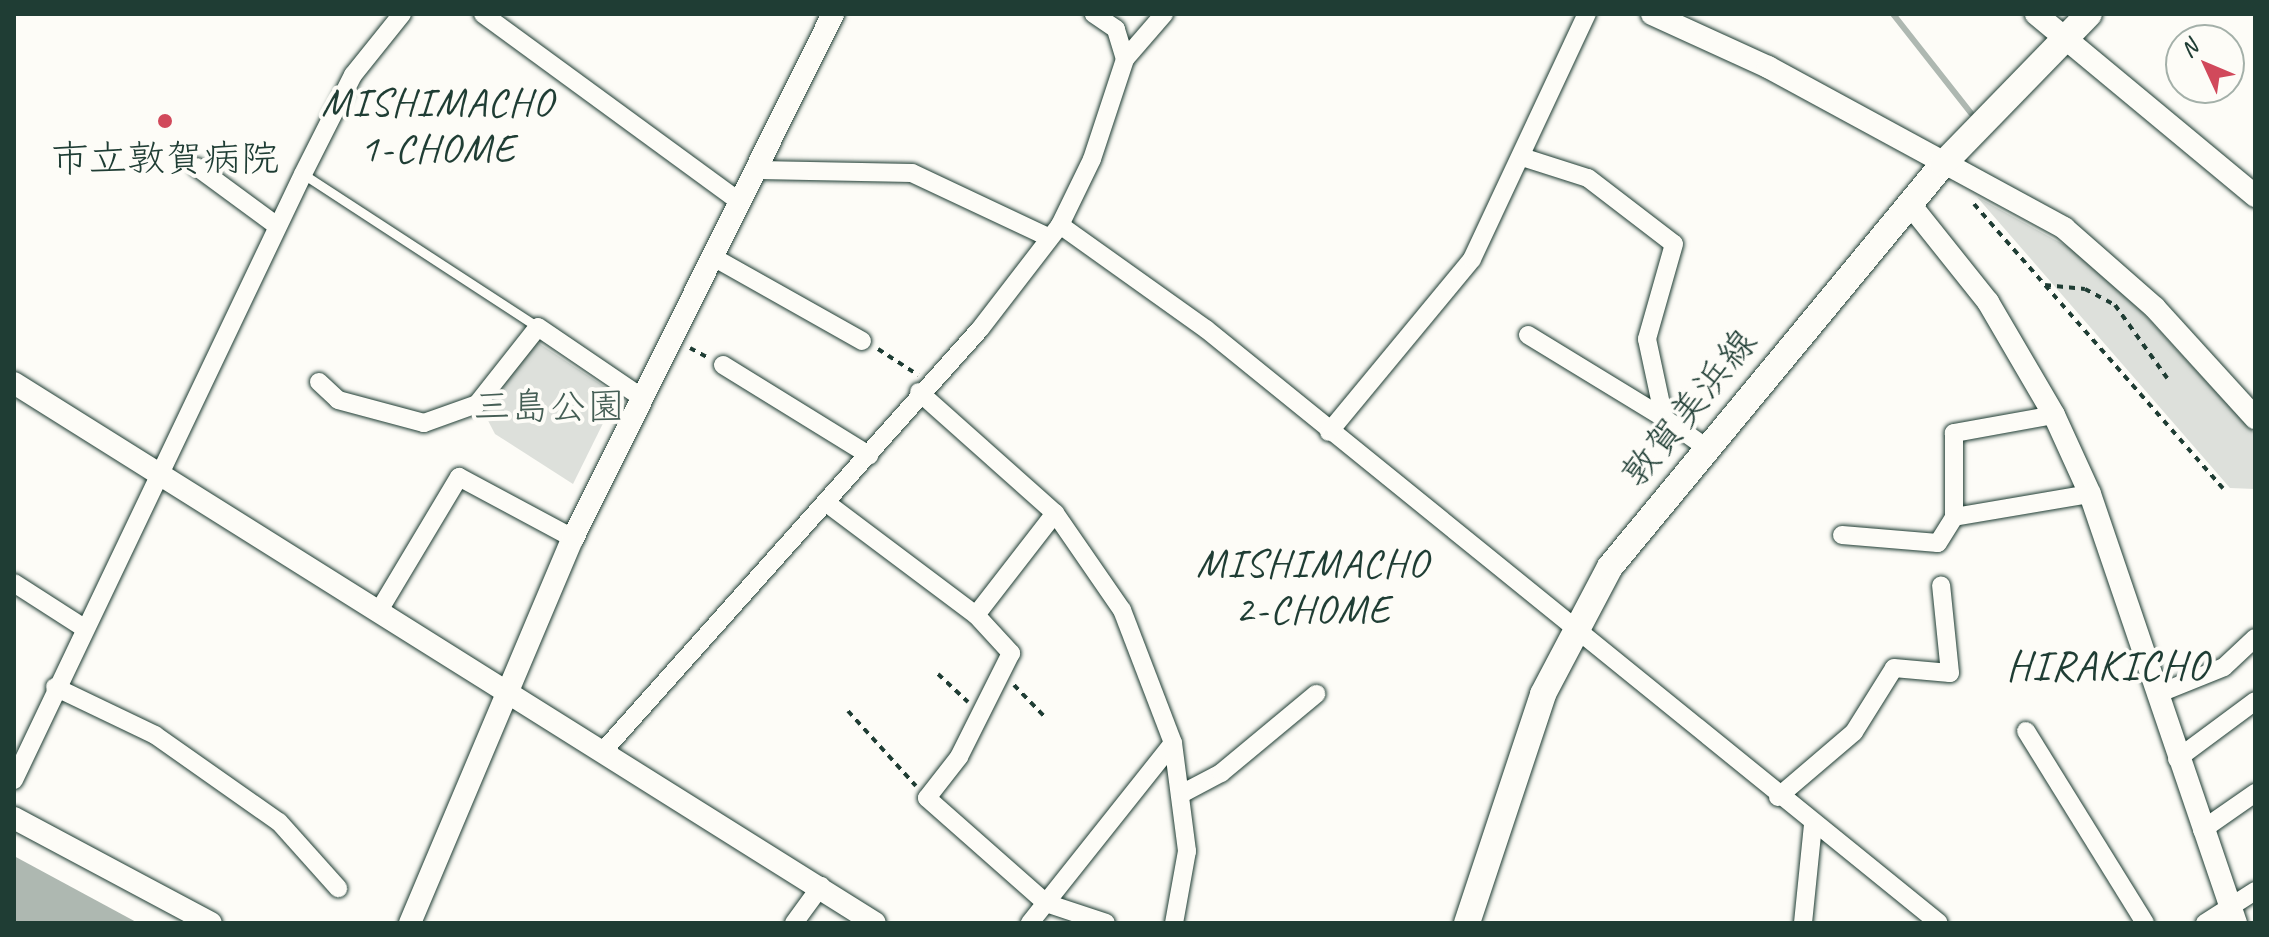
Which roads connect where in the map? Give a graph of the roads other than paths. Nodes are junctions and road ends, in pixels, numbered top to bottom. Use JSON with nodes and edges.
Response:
{"nodes":[{"id":1,"x":402,"y":14,"type":"edge"},
{"id":2,"x":483,"y":14,"type":"edge"},
{"id":3,"x":833,"y":14,"type":"edge"},
{"id":4,"x":1094,"y":14,"type":"edge"},
{"id":5,"x":1164,"y":14,"type":"edge"},
{"id":6,"x":1587,"y":14,"type":"edge"},
{"id":7,"x":1652,"y":14,"type":"edge"},
{"id":8,"x":2036,"y":14,"type":"edge"},
{"id":9,"x":2089,"y":14,"type":"edge"},
{"id":10,"x":2067,"y":37,"type":"junction"},
{"id":11,"x":1125,"y":59,"type":"junction"},
{"id":12,"x":1522,"y":157,"type":"junction"},
{"id":13,"x":1943,"y":164,"type":"junction"},
{"id":14,"x":197,"y":167,"type":"dead end"},
{"id":15,"x":759,"y":170,"type":"junction"},
{"id":16,"x":303,"y":174,"type":"junction"},
{"id":17,"x":2255,"y":196,"type":"edge"},
{"id":18,"x":741,"y":203,"type":"junction"},
{"id":19,"x":1909,"y":203,"type":"junction"},
{"id":20,"x":277,"y":226,"type":"junction"},
{"id":21,"x":1054,"y":231,"type":"junction"},
{"id":22,"x":713,"y":257,"type":"junction"},
{"id":23,"x":538,"y":327,"type":"junction"},
{"id":24,"x":1528,"y":335,"type":"dead end"},
{"id":25,"x":862,"y":341,"type":"road end"},
{"id":26,"x":723,"y":365,"type":"road end"},
{"id":27,"x":319,"y":382,"type":"dead end"},
{"id":28,"x":14,"y":383,"type":"edge"},
{"id":29,"x":924,"y":387,"type":"junction"},
{"id":30,"x":641,"y":397,"type":"junction"},
{"id":31,"x":2054,"y":415,"type":"junction"},
{"id":32,"x":1664,"y":418,"type":"junction"},
{"id":33,"x":2255,"y":418,"type":"edge"},
{"id":34,"x":1329,"y":432,"type":"junction"},
{"id":35,"x":1704,"y":446,"type":"junction"},
{"id":36,"x":869,"y":455,"type":"junction"},
{"id":37,"x":160,"y":473,"type":"junction"},
{"id":38,"x":2090,"y":494,"type":"junction"},
{"id":39,"x":828,"y":504,"type":"junction"},
{"id":40,"x":1055,"y":513,"type":"junction"},
{"id":41,"x":1954,"y":517,"type":"junction"},
{"id":42,"x":1842,"y":535,"type":"dead end"},
{"id":43,"x":573,"y":538,"type":"junction"},
{"id":44,"x":14,"y":583,"type":"edge"},
{"id":45,"x":1941,"y":585,"type":"dead end"},
{"id":46,"x":380,"y":609,"type":"junction"},
{"id":47,"x":976,"y":615,"type":"junction"},
{"id":48,"x":81,"y":626,"type":"junction"},
{"id":49,"x":1571,"y":632,"type":"junction"},
{"id":50,"x":2255,"y":638,"type":"edge"},
{"id":51,"x":55,"y":687,"type":"junction"},
{"id":52,"x":505,"y":687,"type":"junction"},
{"id":53,"x":2160,"y":693,"type":"junction"},
{"id":54,"x":1316,"y":694,"type":"dead end"},
{"id":55,"x":2255,"y":701,"type":"edge"},
{"id":56,"x":2026,"y":731,"type":"dead end"},
{"id":57,"x":1173,"y":743,"type":"junction"},
{"id":58,"x":605,"y":749,"type":"junction"},
{"id":59,"x":2177,"y":759,"type":"junction"},
{"id":60,"x":14,"y":780,"type":"edge"},
{"id":61,"x":1185,"y":792,"type":"junction"},
{"id":62,"x":2255,"y":793,"type":"edge"},
{"id":63,"x":1778,"y":797,"type":"junction"},
{"id":64,"x":14,"y":818,"type":"edge"},
{"id":65,"x":1813,"y":825,"type":"junction"},
{"id":66,"x":2202,"y":830,"type":"junction"},
{"id":67,"x":821,"y":886,"type":"junction"},
{"id":68,"x":338,"y":888,"type":"dead end"},
{"id":69,"x":2255,"y":891,"type":"edge"},
{"id":70,"x":1046,"y":903,"type":"junction"},
{"id":71,"x":2233,"y":915,"type":"edge"},
{"id":72,"x":211,"y":923,"type":"edge"},
{"id":73,"x":410,"y":923,"type":"edge"},
{"id":74,"x":794,"y":923,"type":"edge"},
{"id":75,"x":875,"y":923,"type":"edge"},
{"id":76,"x":1030,"y":923,"type":"edge"},
{"id":77,"x":1106,"y":923,"type":"edge"},
{"id":78,"x":1174,"y":923,"type":"edge"},
{"id":79,"x":1467,"y":923,"type":"edge"},
{"id":80,"x":1803,"y":923,"type":"edge"},
{"id":81,"x":1939,"y":923,"type":"edge"},
{"id":82,"x":2145,"y":923,"type":"edge"},
{"id":83,"x":2205,"y":923,"type":"edge"}],
"edges":[{"from":1,"to":16,"type":"street"},
{"from":2,"to":18,"type":"street"},
{"from":3,"to":15,"type":"street"},
{"from":4,"to":11,"type":"street"},
{"from":5,"to":11,"type":"street"},
{"from":6,"to":12,"type":"street"},
{"from":7,"to":13,"type":"street"},
{"from":8,"to":10,"type":"street"},
{"from":9,"to":10,"type":"main road","name":"敦賀美浜線"},
{"from":10,"to":13,"type":"main road","name":"敦賀美浜線"},
{"from":10,"to":17,"type":"street"},
{"from":11,"to":21,"type":"street"},
{"from":12,"to":32,"type":"street"},
{"from":12,"to":34,"type":"street"},
{"from":13,"to":19,"type":"main road","name":"敦賀美浜線"},
{"from":13,"to":33,"type":"street"},
{"from":14,"to":20,"type":"street"},
{"from":15,"to":18,"type":"street"},
{"from":15,"to":21,"type":"street"},
{"from":16,"to":20,"type":"street"},
{"from":16,"to":23,"type":"lane"},
{"from":18,"to":22,"type":"street"},
{"from":19,"to":31,"type":"street"},
{"from":19,"to":35,"type":"main road","name":"敦賀美浜線"},
{"from":20,"to":37,"type":"street"},
{"from":21,"to":29,"type":"street"},
{"from":21,"to":34,"type":"street"},
{"from":22,"to":25,"type":"street"},
{"from":22,"to":30,"type":"street"},
{"from":23,"to":27,"type":"street"},
{"from":23,"to":30,"type":"street"},
{"from":24,"to":32,"type":"street"},
{"from":26,"to":36,"type":"street"},
{"from":28,"to":37,"type":"street"},
{"from":29,"to":36,"type":"street"},
{"from":29,"to":40,"type":"street"},
{"from":30,"to":43,"type":"street"},
{"from":31,"to":38,"type":"street"},
{"from":31,"to":41,"type":"street"},
{"from":32,"to":35,"type":"street"},
{"from":34,"to":49,"type":"street"},
{"from":35,"to":49,"type":"main road","name":"敦賀美浜線"},
{"from":36,"to":39,"type":"street"},
{"from":37,"to":46,"type":"street"},
{"from":37,"to":48,"type":"street"},
{"from":38,"to":41,"type":"street"},
{"from":38,"to":53,"type":"street"},
{"from":39,"to":47,"type":"street"},
{"from":39,"to":58,"type":"street"},
{"from":40,"to":47,"type":"street"},
{"from":40,"to":57,"type":"street"},
{"from":41,"to":42,"type":"street"},
{"from":43,"to":46,"type":"street"},
{"from":43,"to":52,"type":"street"},
{"from":44,"to":48,"type":"street"},
{"from":45,"to":63,"type":"street"},
{"from":46,"to":52,"type":"street"},
{"from":47,"to":70,"type":"street"},
{"from":48,"to":51,"type":"street"},
{"from":49,"to":63,"type":"street"},
{"from":49,"to":79,"type":"main road","name":"敦賀美浜線"},
{"from":50,"to":53,"type":"street"},
{"from":51,"to":60,"type":"street"},
{"from":51,"to":68,"type":"street"},
{"from":52,"to":58,"type":"street"},
{"from":52,"to":73,"type":"street"},
{"from":53,"to":59,"type":"street"},
{"from":54,"to":61,"type":"street"},
{"from":55,"to":59,"type":"street"},
{"from":56,"to":82,"type":"street"},
{"from":57,"to":61,"type":"street"},
{"from":57,"to":70,"type":"street"},
{"from":58,"to":67,"type":"street"},
{"from":59,"to":66,"type":"street"},
{"from":61,"to":78,"type":"street"},
{"from":62,"to":66,"type":"street"},
{"from":63,"to":65,"type":"street"},
{"from":64,"to":72,"type":"street"},
{"from":65,"to":80,"type":"street"},
{"from":65,"to":81,"type":"street"},
{"from":66,"to":71,"type":"street"},
{"from":67,"to":74,"type":"street"},
{"from":67,"to":75,"type":"street"},
{"from":69,"to":71,"type":"street"},
{"from":70,"to":76,"type":"street"},
{"from":70,"to":77,"type":"street"},
{"from":71,"to":83,"type":"street"}]}
